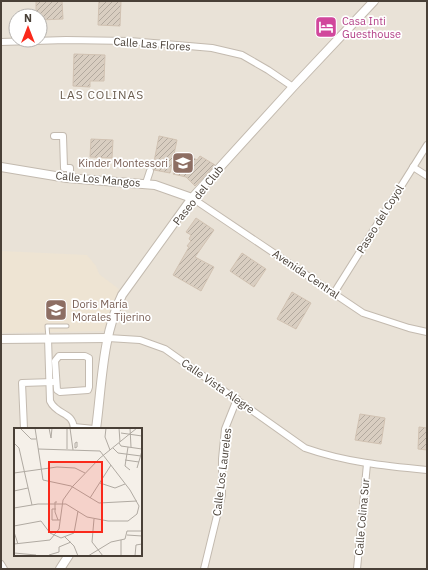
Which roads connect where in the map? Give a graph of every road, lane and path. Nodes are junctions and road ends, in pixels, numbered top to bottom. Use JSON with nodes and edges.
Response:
{"nodes":[{"id":1,"x":374,"y":1,"type":"edge"},
{"id":2,"x":1,"y":42,"type":"edge"},
{"id":3,"x":293,"y":87,"type":"junction"},
{"id":4,"x":54,"y":136,"type":"dead end"},
{"id":5,"x":427,"y":145,"type":"edge"},
{"id":6,"x":1,"y":167,"type":"edge"},
{"id":7,"x":413,"y":167,"type":"junction"},
{"id":8,"x":150,"y":171,"type":"dead end"},
{"id":9,"x":427,"y":176,"type":"edge"},
{"id":10,"x":70,"y":178,"type":"junction"},
{"id":11,"x":146,"y":183,"type":"junction"},
{"id":12,"x":192,"y":198,"type":"junction"},
{"id":13,"x":334,"y":293,"type":"junction"},
{"id":14,"x":67,"y":326,"type":"dead end"},
{"id":15,"x":427,"y":332,"type":"edge"},
{"id":16,"x":48,"y":338,"type":"junction"},
{"id":17,"x":108,"y":338,"type":"junction"},
{"id":18,"x":1,"y":339,"type":"edge"},
{"id":19,"x":52,"y":382,"type":"junction"},
{"id":20,"x":238,"y":399,"type":"junction"},
{"id":21,"x":24,"y":428,"type":"edge"},
{"id":22,"x":74,"y":428,"type":"edge"},
{"id":23,"x":95,"y":428,"type":"edge"},
{"id":24,"x":367,"y":464,"type":"junction"},
{"id":25,"x":427,"y":470,"type":"edge"},
{"id":26,"x":68,"y":556,"type":"edge"},
{"id":27,"x":1,"y":564,"type":"edge"},
{"id":28,"x":4,"y":569,"type":"edge"},
{"id":29,"x":60,"y":569,"type":"edge"},
{"id":30,"x":204,"y":569,"type":"edge"},
{"id":31,"x":357,"y":569,"type":"edge"}],
"edges":[{"from":1,"to":3,"type":"street","name":"Paseo del Club"},
{"from":2,"to":3,"type":"street","name":"Calle Las Flores"},
{"from":3,"to":12,"type":"street","name":"Paseo del Club"},
{"from":4,"to":10,"type":"street"},
{"from":5,"to":7,"type":"street","name":"Paseo del Coyol"},
{"from":6,"to":10,"type":"street","name":"Calle Los Mangos"},
{"from":7,"to":9,"type":"street"},
{"from":7,"to":13,"type":"street","name":"Paseo del Coyol"},
{"from":8,"to":11,"type":"street"},
{"from":10,"to":11,"type":"street","name":"Calle Los Mangos"},
{"from":11,"to":12,"type":"street","name":"Calle Los Mangos"},
{"from":12,"to":13,"type":"street","name":"Avenida Central"},
{"from":12,"to":17,"type":"street","name":"Paseo del Club"},
{"from":13,"to":15,"type":"street","name":"Avenida Central"},
{"from":14,"to":16,"type":"lane"},
{"from":16,"to":17,"type":"street","name":"Calle Vista Alegre"},
{"from":16,"to":18,"type":"street","name":"Calle Vista Alegre"},
{"from":16,"to":19,"type":"street"},
{"from":17,"to":20,"type":"street","name":"Calle Vista Alegre"},
{"from":17,"to":23,"type":"street","name":"Paseo del Club"},
{"from":19,"to":19,"type":"street"},
{"from":19,"to":21,"type":"street"},
{"from":19,"to":22,"type":"street"},
{"from":20,"to":24,"type":"street","name":"Calle Vista Alegre"},
{"from":20,"to":30,"type":"street","name":"Calle Los Laureles"},
{"from":24,"to":25,"type":"street","name":"Calle Vista Alegre"},
{"from":24,"to":31,"type":"street","name":"Calle Colina Sur"},
{"from":26,"to":29,"type":"street"},
{"from":27,"to":28,"type":"street"}]}
